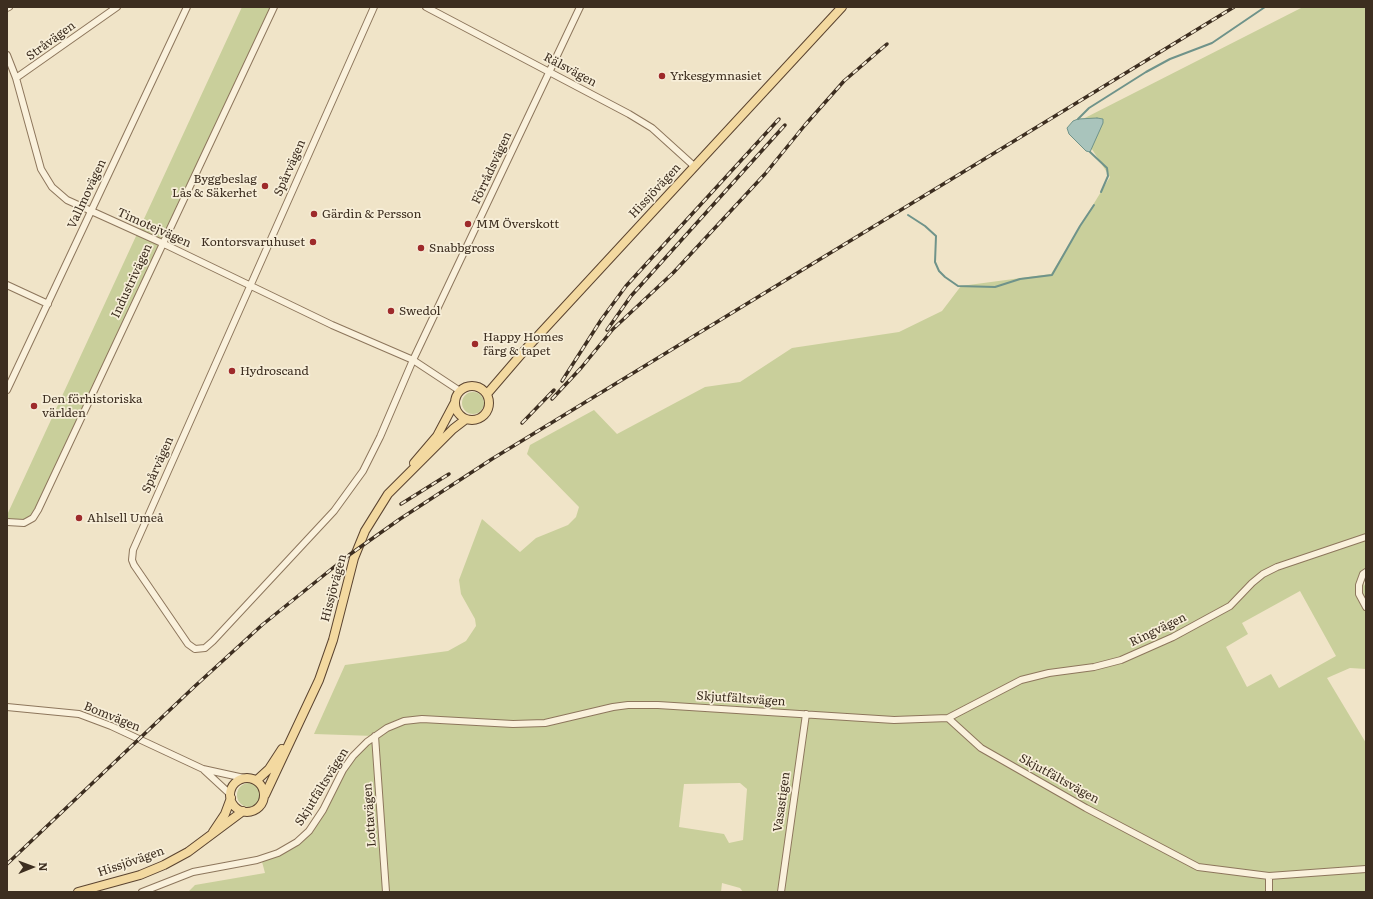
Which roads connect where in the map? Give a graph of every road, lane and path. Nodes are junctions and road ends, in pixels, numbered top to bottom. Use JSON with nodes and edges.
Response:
{"nodes":[{"id":1,"x":117,"y":7,"type":"edge"},
{"id":2,"x":187,"y":7,"type":"edge"},
{"id":3,"x":274,"y":7,"type":"edge"},
{"id":4,"x":374,"y":7,"type":"edge"},
{"id":5,"x":426,"y":7,"type":"edge"},
{"id":6,"x":580,"y":7,"type":"edge"},
{"id":7,"x":842,"y":7,"type":"edge"},
{"id":8,"x":7,"y":55,"type":"edge"},
{"id":9,"x":550,"y":71,"type":"junction"},
{"id":10,"x":16,"y":78,"type":"junction"},
{"id":11,"x":694,"y":166,"type":"junction"},
{"id":12,"x":90,"y":212,"type":"junction"},
{"id":13,"x":162,"y":243,"type":"junction"},
{"id":14,"x":250,"y":285,"type":"junction"},
{"id":15,"x":7,"y":286,"type":"edge"},
{"id":16,"x":48,"y":304,"type":"junction"},
{"id":17,"x":413,"y":360,"type":"junction"},
{"id":18,"x":7,"y":390,"type":"edge"},
{"id":19,"x":460,"y":391,"type":"junction"},
{"id":20,"x":487,"y":394,"type":"junction"},
{"id":21,"x":455,"y":402,"type":"junction"},
{"id":22,"x":466,"y":419,"type":"junction"},
{"id":23,"x":403,"y":478,"type":"junction"},
{"id":24,"x":7,"y":522,"type":"edge"},
{"id":25,"x":1366,"y":537,"type":"edge"},
{"id":26,"x":1366,"y":572,"type":"edge"},
{"id":27,"x":1366,"y":607,"type":"edge"},
{"id":28,"x":7,"y":707,"type":"edge"},
{"id":29,"x":304,"y":713,"type":"junction"},
{"id":30,"x":806,"y":714,"type":"junction"},
{"id":31,"x":948,"y":718,"type":"junction"},
{"id":32,"x":375,"y":736,"type":"junction"},
{"id":33,"x":203,"y":769,"type":"junction"},
{"id":34,"x":244,"y":778,"type":"junction"},
{"id":35,"x":257,"y":780,"type":"junction"},
{"id":36,"x":230,"y":796,"type":"junction"},
{"id":37,"x":264,"y":796,"type":"junction"},
{"id":38,"x":243,"y":811,"type":"junction"},
{"id":39,"x":210,"y":838,"type":"junction"},
{"id":40,"x":1366,"y":869,"type":"edge"},
{"id":41,"x":1269,"y":876,"type":"junction"},
{"id":42,"x":78,"y":892,"type":"edge"},
{"id":43,"x":142,"y":892,"type":"edge"},
{"id":44,"x":386,"y":892,"type":"edge"},
{"id":45,"x":781,"y":892,"type":"edge"},
{"id":46,"x":1270,"y":892,"type":"edge"}],
"edges":[{"from":1,"to":10,"type":"street","name":"Stråvägen"},
{"from":2,"to":12,"type":"street","name":"Vallmovägen"},
{"from":3,"to":13,"type":"street","name":"Industrivägen"},
{"from":4,"to":14,"type":"street","name":"Spårvägen"},
{"from":5,"to":9,"type":"street","name":"Rälsvägen"},
{"from":6,"to":9,"type":"street","name":"Förrådsvägen"},
{"from":7,"to":11,"type":"main road","name":"Hissjövägen"},
{"from":8,"to":10,"type":"street","name":"Timotejvägen"},
{"from":9,"to":11,"type":"street","name":"Rälsvägen"},
{"from":9,"to":17,"type":"street","name":"Förrådsvägen"},
{"from":10,"to":12,"type":"street","name":"Timotejvägen"},
{"from":11,"to":20,"type":"main road","name":"Hissjövägen"},
{"from":12,"to":13,"type":"street","name":"Timotejvägen"},
{"from":12,"to":16,"type":"street","name":"Vallmovägen"},
{"from":13,"to":14,"type":"street","name":"Timotejvägen"},
{"from":13,"to":24,"type":"street","name":"Industrivägen"},
{"from":14,"to":17,"type":"street","name":"Timotejvägen"},
{"from":14,"to":17,"type":"street","name":"Spårvägen"},
{"from":15,"to":16,"type":"street"},
{"from":16,"to":18,"type":"street","name":"Vallmovägen"},
{"from":17,"to":19,"type":"street","name":"Timotejvägen"},
{"from":19,"to":20,"type":"main road"},
{"from":19,"to":21,"type":"main road"},
{"from":20,"to":22,"type":"main road"},
{"from":21,"to":22,"type":"main road"},
{"from":21,"to":23,"type":"main road","name":"Hissjövägen"},
{"from":22,"to":23,"type":"main road","name":"Hissjövägen"},
{"from":23,"to":29,"type":"main road","name":"Hissjövägen"},
{"from":25,"to":31,"type":"street","name":"Ringvägen"},
{"from":26,"to":27,"type":"street"},
{"from":28,"to":33,"type":"street","name":"Bomvägen"},
{"from":29,"to":35,"type":"main road","name":"Hissjövägen"},
{"from":29,"to":37,"type":"main road","name":"Hissjövägen"},
{"from":30,"to":31,"type":"street","name":"Skjutfältsvägen"},
{"from":30,"to":32,"type":"street","name":"Skjutfältsvägen"},
{"from":30,"to":45,"type":"street","name":"Vasastigen"},
{"from":31,"to":41,"type":"street","name":"Skjutfältsvägen"},
{"from":32,"to":43,"type":"street","name":"Skjutfältsvägen"},
{"from":32,"to":44,"type":"street","name":"Lottavägen"},
{"from":33,"to":34,"type":"street","name":"Bomvägen"},
{"from":33,"to":36,"type":"street","name":"Bomvägen"},
{"from":34,"to":35,"type":"main road"},
{"from":34,"to":36,"type":"main road"},
{"from":35,"to":37,"type":"main road"},
{"from":36,"to":38,"type":"main road"},
{"from":36,"to":39,"type":"main road","name":"Hissjövägen"},
{"from":37,"to":38,"type":"main road"},
{"from":38,"to":39,"type":"main road","name":"Hissjövägen"},
{"from":39,"to":42,"type":"main road","name":"Hissjövägen"},
{"from":40,"to":41,"type":"street","name":"Skjutfältsvägen"},
{"from":41,"to":46,"type":"street"}]}
